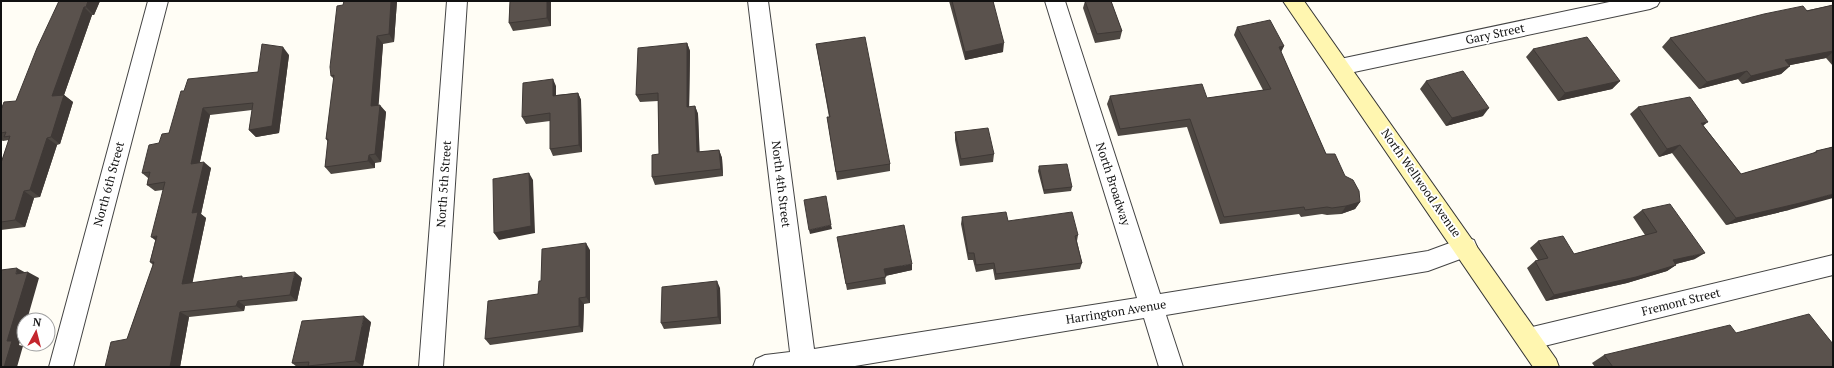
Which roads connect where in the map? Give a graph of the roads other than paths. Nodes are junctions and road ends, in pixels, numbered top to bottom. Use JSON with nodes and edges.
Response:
{"nodes":[{"id":1,"x":158,"y":1,"type":"edge"},
{"id":2,"x":457,"y":1,"type":"edge"},
{"id":3,"x":758,"y":1,"type":"edge"},
{"id":4,"x":1055,"y":1,"type":"edge"},
{"id":5,"x":1293,"y":1,"type":"edge"},
{"id":6,"x":1650,"y":1,"type":"edge"},
{"id":7,"x":1340,"y":67,"type":"junction"},
{"id":8,"x":1466,"y":247,"type":"junction"},
{"id":9,"x":1833,"y":265,"type":"edge"},
{"id":10,"x":1152,"y":306,"type":"junction"},
{"id":11,"x":1528,"y":339,"type":"junction"},
{"id":12,"x":803,"y":364,"type":"edge"},
{"id":13,"x":61,"y":367,"type":"edge"},
{"id":14,"x":431,"y":367,"type":"edge"},
{"id":15,"x":765,"y":367,"type":"edge"},
{"id":16,"x":1170,"y":367,"type":"edge"},
{"id":17,"x":1547,"y":367,"type":"edge"}],
"edges":[{"from":1,"to":13,"type":"street","name":"North 6th Street"},
{"from":2,"to":14,"type":"street","name":"North 5th Street"},
{"from":3,"to":12,"type":"street","name":"North 4th Street"},
{"from":4,"to":10,"type":"street","name":"North Broadway"},
{"from":5,"to":7,"type":"main road","name":"North Wellwood Avenue"},
{"from":6,"to":7,"type":"street","name":"Gary Street"},
{"from":7,"to":8,"type":"main road","name":"North Wellwood Avenue"},
{"from":8,"to":10,"type":"street","name":"Harrington Avenue"},
{"from":8,"to":11,"type":"main road","name":"North Wellwood Avenue"},
{"from":9,"to":11,"type":"street","name":"Fremont Street"},
{"from":10,"to":12,"type":"street","name":"Harrington Avenue"},
{"from":10,"to":16,"type":"street","name":"North Broadway"},
{"from":11,"to":17,"type":"main road","name":"North Wellwood Avenue"},
{"from":12,"to":15,"type":"street","name":"Harrington Avenue"}]}
